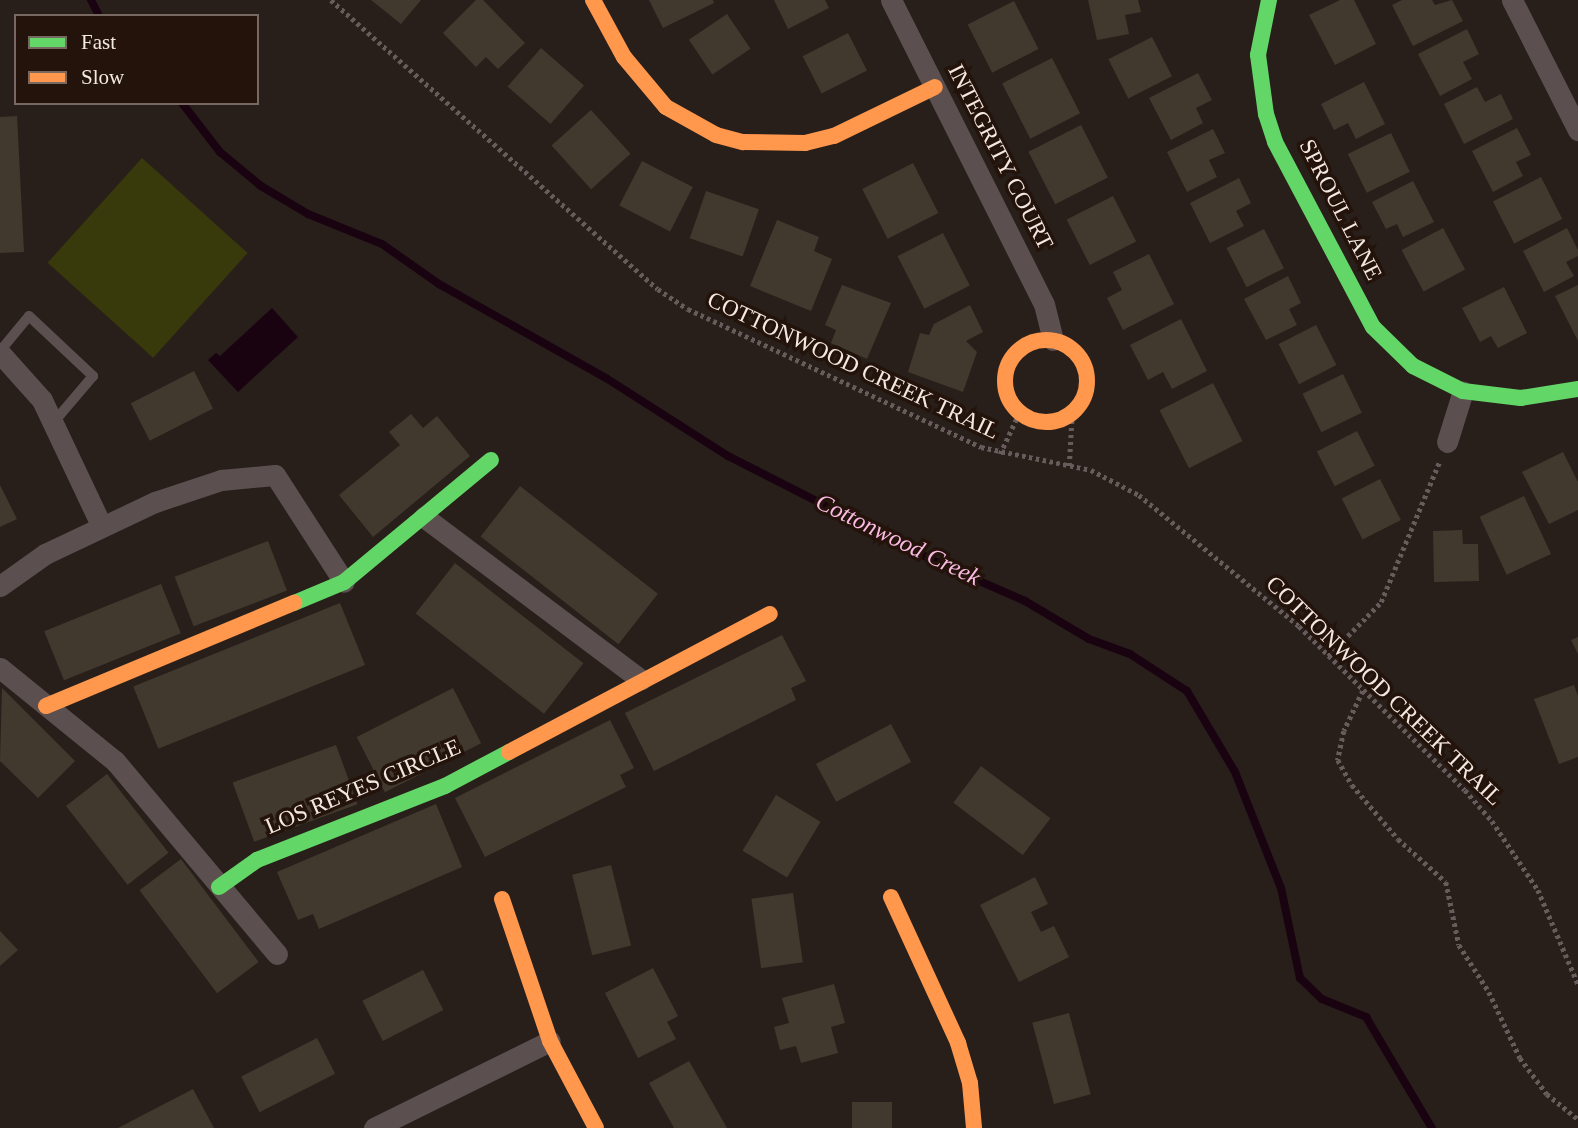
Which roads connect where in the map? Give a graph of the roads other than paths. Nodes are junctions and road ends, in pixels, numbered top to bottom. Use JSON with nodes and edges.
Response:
{"nodes":[{"id":1,"x":593,"y":0,"type":"edge"},
{"id":2,"x":891,"y":0,"type":"edge"},
{"id":3,"x":1512,"y":0,"type":"edge"},
{"id":4,"x":1262,"y":2,"type":"edge"},
{"id":5,"x":935,"y":87,"type":"junction"},
{"id":6,"x":1578,"y":130,"type":"edge"},
{"id":7,"x":1053,"y":340,"type":"junction"},
{"id":8,"x":0,"y":352,"type":"edge"},
{"id":9,"x":1578,"y":389,"type":"edge"},
{"id":10,"x":1462,"y":391,"type":"junction"},
{"id":11,"x":53,"y":423,"type":"junction"},
{"id":12,"x":1447,"y":442,"type":"road end"},
{"id":13,"x":491,"y":460,"type":"dead end"},
{"id":14,"x":424,"y":517,"type":"junction"},
{"id":15,"x":101,"y":525,"type":"junction"},
{"id":16,"x":344,"y":582,"type":"junction"},
{"id":17,"x":0,"y":586,"type":"edge"},
{"id":18,"x":770,"y":614,"type":"dead end"},
{"id":19,"x":0,"y":668,"type":"edge"},
{"id":20,"x":641,"y":680,"type":"junction"},
{"id":21,"x":46,"y":706,"type":"junction"},
{"id":22,"x":219,"y":887,"type":"junction"},
{"id":23,"x":891,"y":897,"type":"dead end"},
{"id":24,"x":502,"y":899,"type":"dead end"},
{"id":25,"x":277,"y":954,"type":"dead end"},
{"id":26,"x":550,"y":1041,"type":"junction"},
{"id":27,"x":374,"y":1128,"type":"edge"},
{"id":28,"x":596,"y":1128,"type":"edge"},
{"id":29,"x":974,"y":1128,"type":"edge"}],
"edges":[{"from":1,"to":5,"type":"street"},
{"from":2,"to":5,"type":"street","name":"INTEGRITY COURT"},
{"from":3,"to":6,"type":"street"},
{"from":4,"to":10,"type":"street","name":"SPROUL LANE"},
{"from":5,"to":7,"type":"street","name":"INTEGRITY COURT"},
{"from":7,"to":7,"type":"street"},
{"from":8,"to":11,"type":"street"},
{"from":8,"to":11,"type":"lane"},
{"from":9,"to":10,"type":"street","name":"SPROUL LANE"},
{"from":10,"to":12,"type":"street"},
{"from":11,"to":15,"type":"street"},
{"from":13,"to":14,"type":"street"},
{"from":14,"to":16,"type":"street"},
{"from":14,"to":20,"type":"street"},
{"from":15,"to":16,"type":"street"},
{"from":15,"to":17,"type":"street"},
{"from":16,"to":21,"type":"street"},
{"from":18,"to":20,"type":"street","name":"LOS REYES CIRCLE"},
{"from":19,"to":21,"type":"street"},
{"from":20,"to":22,"type":"street","name":"LOS REYES CIRCLE"},
{"from":21,"to":22,"type":"street"},
{"from":22,"to":25,"type":"street"},
{"from":23,"to":29,"type":"street"},
{"from":24,"to":26,"type":"street"},
{"from":26,"to":27,"type":"street"},
{"from":26,"to":28,"type":"street"}]}
